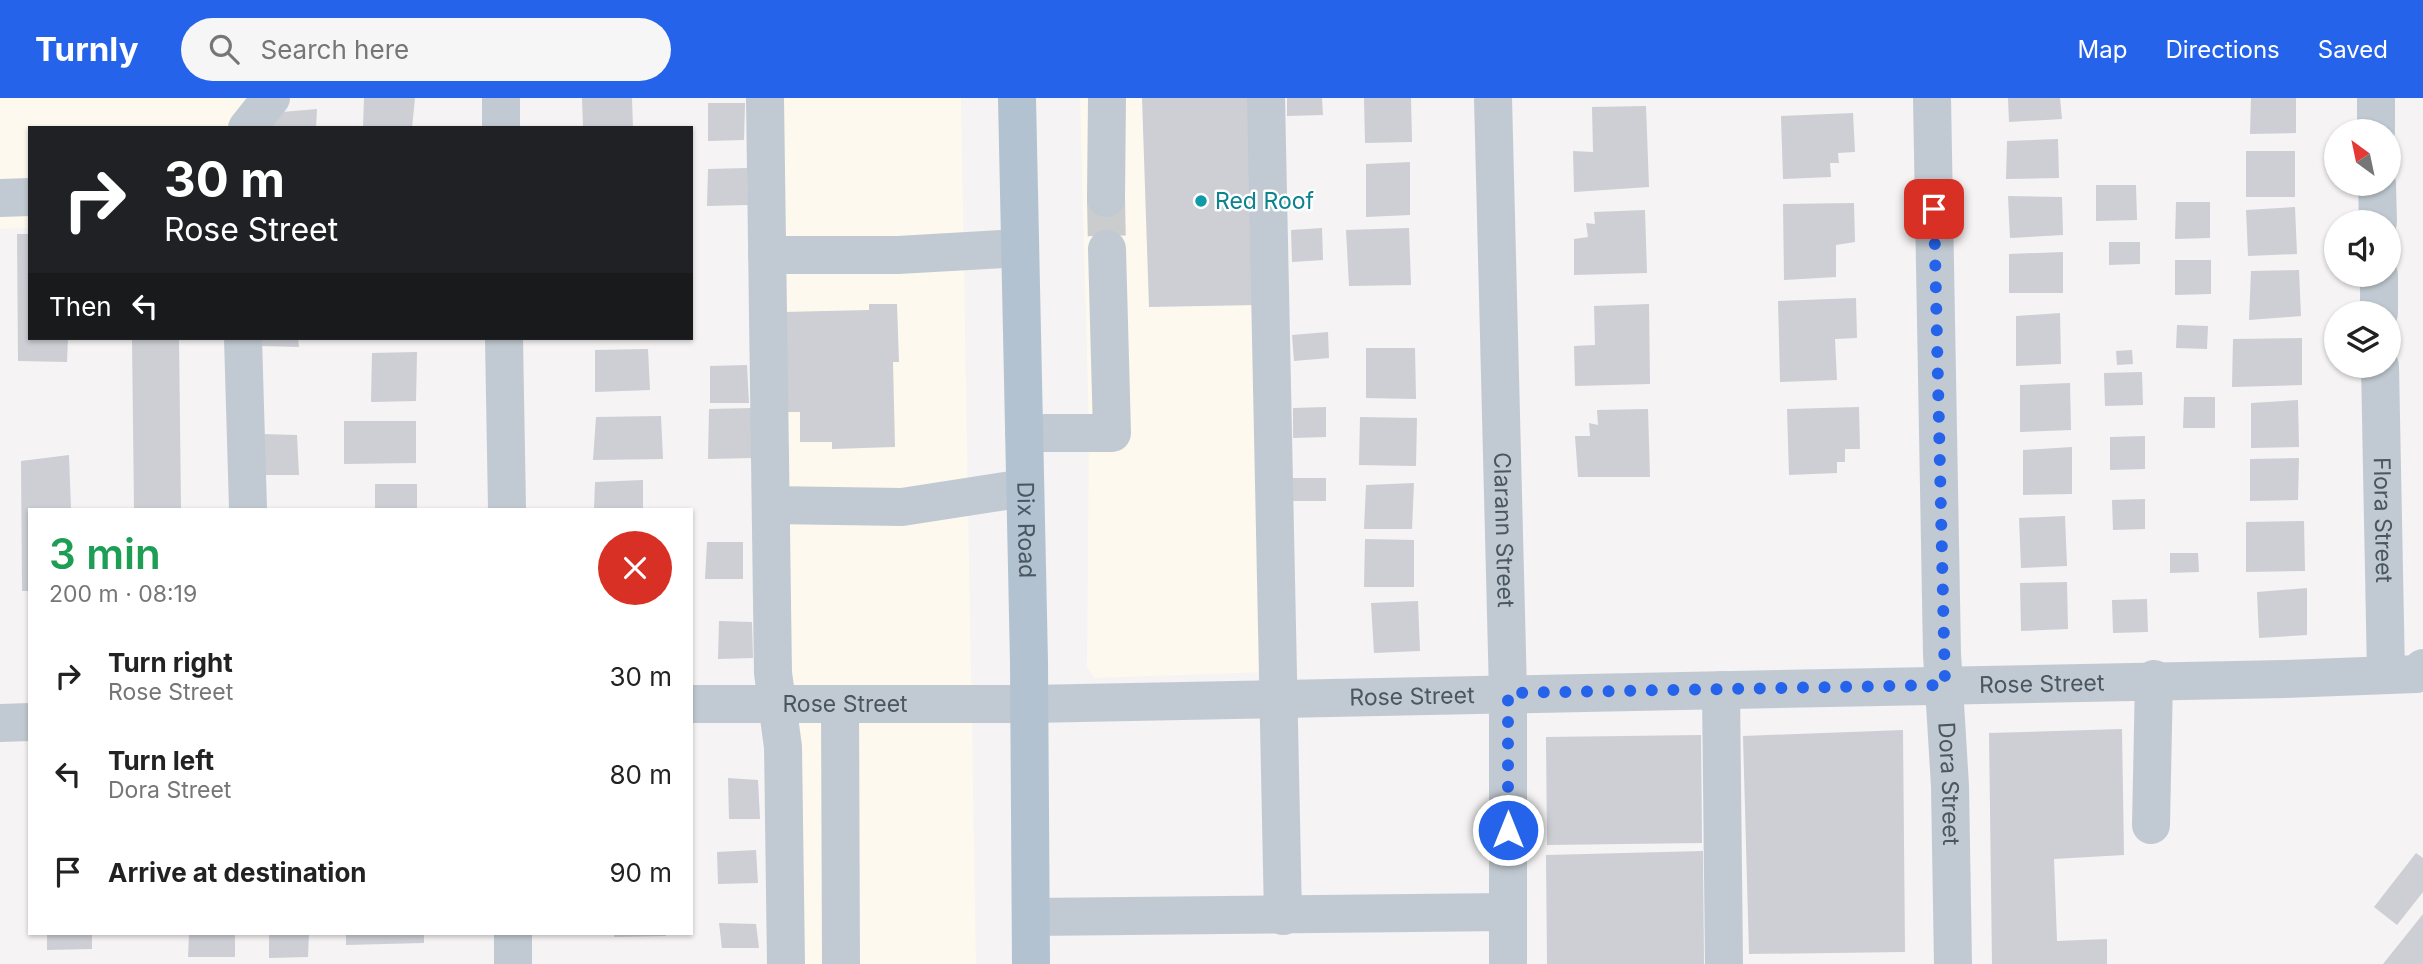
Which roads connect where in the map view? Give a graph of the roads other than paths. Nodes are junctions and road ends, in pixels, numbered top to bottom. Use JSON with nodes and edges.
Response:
{"nodes":[{"id":1,"x":271,"y":98,"type":"edge"},
{"id":2,"x":501,"y":98,"type":"edge"},
{"id":3,"x":765,"y":98,"type":"edge"},
{"id":4,"x":1017,"y":98,"type":"edge"},
{"id":5,"x":1107,"y":98,"type":"edge"},
{"id":6,"x":1266,"y":98,"type":"edge"},
{"id":7,"x":1493,"y":98,"type":"edge"},
{"id":8,"x":1932,"y":98,"type":"edge"},
{"id":9,"x":2375,"y":98,"type":"edge"},
{"id":10,"x":2376,"y":119,"type":"edge"},
{"id":11,"x":249,"y":126,"type":"edge"},
{"id":12,"x":501,"y":126,"type":"edge"},
{"id":13,"x":28,"y":197,"type":"edge"},
{"id":14,"x":0,"y":198,"type":"edge"},
{"id":15,"x":1106,"y":198,"type":"tunnel mouth"},
{"id":16,"x":1020,"y":248,"type":"junction"},
{"id":17,"x":1107,"y":249,"type":"tunnel mouth"},
{"id":18,"x":767,"y":255,"type":"junction"},
{"id":19,"x":243,"y":340,"type":"edge"},
{"id":20,"x":504,"y":340,"type":"edge"},
{"id":21,"x":2380,"y":378,"type":"edge"},
{"id":22,"x":1024,"y":433,"type":"junction"},
{"id":23,"x":1026,"y":488,"type":"junction"},
{"id":24,"x":771,"y":505,"type":"junction"},
{"id":25,"x":248,"y":508,"type":"edge"},
{"id":26,"x":507,"y":508,"type":"edge"},
{"id":27,"x":2423,"y":668,"type":"edge"},
{"id":28,"x":2386,"y":674,"type":"junction"},
{"id":29,"x":2154,"y":679,"type":"junction"},
{"id":30,"x":1945,"y":685,"type":"junction"},
{"id":31,"x":1721,"y":690,"type":"junction"},
{"id":32,"x":1508,"y":693,"type":"junction"},
{"id":33,"x":1278,"y":698,"type":"junction"},
{"id":34,"x":693,"y":704,"type":"edge"},
{"id":35,"x":776,"y":704,"type":"junction"},
{"id":36,"x":840,"y":704,"type":"junction"},
{"id":37,"x":1029,"y":704,"type":"junction"},
{"id":38,"x":28,"y":722,"type":"edge"},
{"id":39,"x":0,"y":723,"type":"edge"},
{"id":40,"x":2151,"y":825,"type":"dead end"},
{"id":41,"x":1508,"y":912,"type":"junction"},
{"id":42,"x":1031,"y":916,"type":"junction"},
{"id":43,"x":1283,"y":916,"type":"junction"},
{"id":44,"x":513,"y":935,"type":"edge"},
{"id":45,"x":513,"y":964,"type":"edge"},
{"id":46,"x":786,"y":964,"type":"edge"},
{"id":47,"x":841,"y":964,"type":"edge"},
{"id":48,"x":1031,"y":964,"type":"edge"},
{"id":49,"x":1508,"y":964,"type":"edge"},
{"id":50,"x":1724,"y":964,"type":"edge"},
{"id":51,"x":1953,"y":964,"type":"edge"}],
"edges":[{"from":1,"to":11,"type":"street"},
{"from":2,"to":12,"type":"street"},
{"from":3,"to":18,"type":"street"},
{"from":4,"to":16,"type":"main road","name":"Dix Road"},
{"from":5,"to":15,"type":"street"},
{"from":6,"to":33,"type":"street"},
{"from":7,"to":32,"type":"street","name":"Clarann Street"},
{"from":8,"to":30,"type":"street","name":"Dora Street"},
{"from":9,"to":10,"type":"street"},
{"from":13,"to":14,"type":"street"},
{"from":16,"to":18,"type":"street"},
{"from":16,"to":22,"type":"main road","name":"Dix Road"},
{"from":17,"to":22,"type":"street"},
{"from":18,"to":24,"type":"street"},
{"from":19,"to":25,"type":"street"},
{"from":20,"to":26,"type":"street"},
{"from":21,"to":28,"type":"street","name":"Flora Street"},
{"from":22,"to":23,"type":"main road","name":"Dix Road"},
{"from":23,"to":24,"type":"street"},
{"from":23,"to":37,"type":"main road","name":"Dix Road"},
{"from":24,"to":35,"type":"street"},
{"from":27,"to":28,"type":"street","name":"Rose Street"},
{"from":28,"to":29,"type":"street","name":"Rose Street"},
{"from":29,"to":30,"type":"street","name":"Rose Street"},
{"from":29,"to":40,"type":"street"},
{"from":30,"to":31,"type":"street","name":"Rose Street"},
{"from":30,"to":51,"type":"street","name":"Dora Street"},
{"from":31,"to":32,"type":"street","name":"Rose Street"},
{"from":31,"to":50,"type":"street"},
{"from":32,"to":33,"type":"street","name":"Rose Street"},
{"from":32,"to":41,"type":"street","name":"Clarann Street"},
{"from":33,"to":37,"type":"street","name":"Rose Street"},
{"from":33,"to":43,"type":"street"},
{"from":34,"to":35,"type":"street","name":"Rose Street"},
{"from":35,"to":36,"type":"street","name":"Rose Street"},
{"from":35,"to":46,"type":"street"},
{"from":36,"to":37,"type":"street","name":"Rose Street"},
{"from":36,"to":47,"type":"street"},
{"from":37,"to":42,"type":"main road","name":"Dix Road"},
{"from":38,"to":39,"type":"street"},
{"from":41,"to":43,"type":"street"},
{"from":41,"to":49,"type":"street","name":"Clarann Street"},
{"from":42,"to":43,"type":"street"},
{"from":42,"to":48,"type":"main road","name":"Dix Road"},
{"from":44,"to":45,"type":"street"}]}
